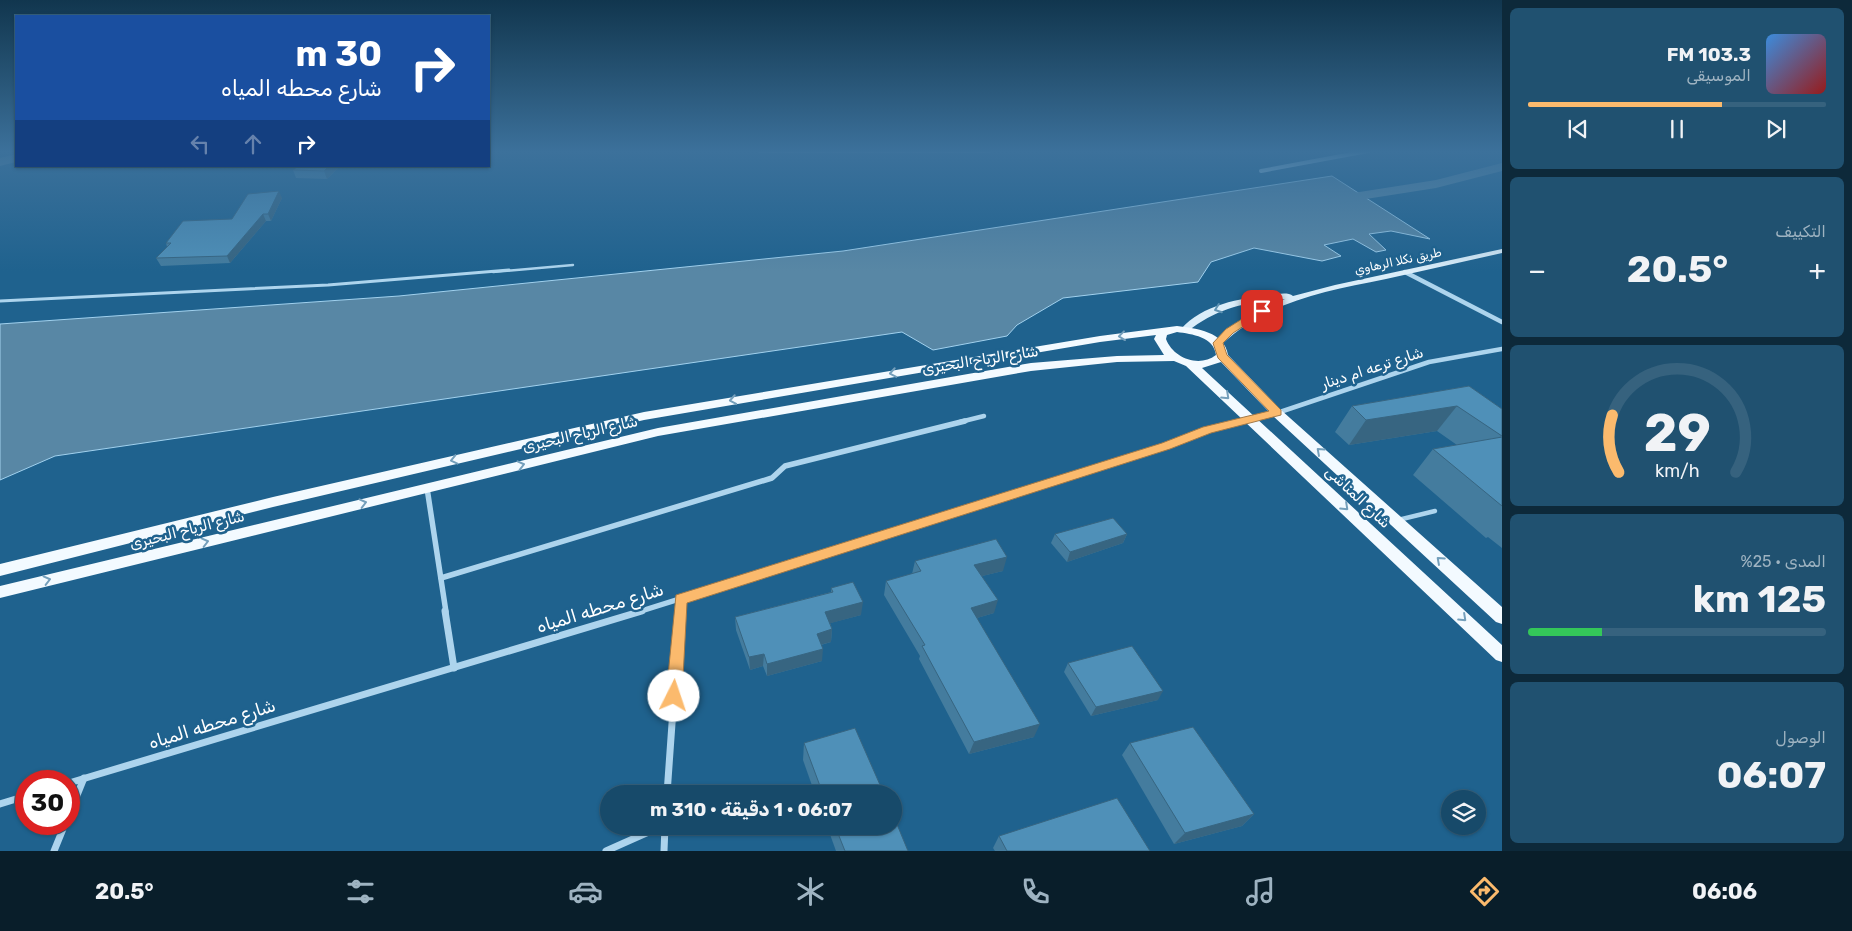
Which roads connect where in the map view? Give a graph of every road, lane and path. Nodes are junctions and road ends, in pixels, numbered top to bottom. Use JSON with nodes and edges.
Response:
{"nodes":[{"id":1,"x":1502,"y":251,"type":"edge"},
{"id":2,"x":573,"y":265,"type":"dead end"},
{"id":3,"x":1405,"y":272,"type":"junction"},
{"id":4,"x":1300,"y":296,"type":"junction"},
{"id":5,"x":0,"y":301,"type":"edge"},
{"id":6,"x":1502,"y":322,"type":"edge"},
{"id":7,"x":1185,"y":329,"type":"junction"},
{"id":8,"x":1171,"y":330,"type":"junction"},
{"id":9,"x":1100,"y":339,"type":"junction"},
{"id":10,"x":1220,"y":349,"type":"junction"},
{"id":11,"x":1502,"y":349,"type":"edge"},
{"id":12,"x":1117,"y":358,"type":"junction"},
{"id":13,"x":1184,"y":360,"type":"junction"},
{"id":14,"x":1277,"y":412,"type":"junction"},
{"id":15,"x":984,"y":416,"type":"dead end"},
{"id":16,"x":1252,"y":419,"type":"junction"},
{"id":17,"x":427,"y":488,"type":"junction"},
{"id":18,"x":1435,"y":512,"type":"dead end"},
{"id":19,"x":1396,"y":520,"type":"junction"},
{"id":20,"x":0,"y":570,"type":"edge"},
{"id":21,"x":441,"y":578,"type":"junction"},
{"id":22,"x":0,"y":592,"type":"edge"},
{"id":23,"x":681,"y":599,"type":"junction"},
{"id":24,"x":1502,"y":617,"type":"edge"},
{"id":25,"x":1502,"y":655,"type":"edge"},
{"id":26,"x":454,"y":668,"type":"junction"},
{"id":27,"x":84,"y":778,"type":"junction"},
{"id":28,"x":80,"y":779,"type":"edge"},
{"id":29,"x":669,"y":785,"type":"edge"},
{"id":30,"x":80,"y":788,"type":"edge"},
{"id":31,"x":15,"y":799,"type":"edge"},
{"id":32,"x":0,"y":804,"type":"edge"},
{"id":33,"x":61,"y":835,"type":"edge"},
{"id":34,"x":643,"y":835,"type":"edge"},
{"id":35,"x":664,"y":835,"type":"edge"},
{"id":36,"x":54,"y":851,"type":"edge"},
{"id":37,"x":606,"y":851,"type":"edge"},
{"id":38,"x":664,"y":851,"type":"edge"}],
"edges":[{"from":1,"to":3,"type":"main road","name":"طريق نكلا الرهاوي"},
{"from":2,"to":5,"type":"lane"},
{"from":3,"to":4,"type":"main road","name":"طريق نكلا الرهاوي"},
{"from":3,"to":6,"type":"street"},
{"from":4,"to":7,"type":"main road","name":"طريق نكلا الرهاوي","one_way":true},
{"from":4,"to":10,"type":"main road","name":"طريق نكلا الرهاوي"},
{"from":7,"to":8,"type":"main road","name":"شارع الرياح البحيرى"},
{"from":7,"to":10,"type":"main road","name":"شارع المناشى"},
{"from":8,"to":9,"type":"main road","name":"شارع الرياح البحيرى","one_way":true},
{"from":8,"to":13,"type":"main road","name":"شارع المناشى"},
{"from":9,"to":12,"type":"main road"},
{"from":9,"to":20,"type":"main road","name":"شارع الرياح البحيرى","one_way":true},
{"from":10,"to":13,"type":"main road","name":"شارع الرياح البحيرى"},
{"from":10,"to":14,"type":"main road","name":"شارع المناشى"},
{"from":11,"to":14,"type":"street","name":"شارع ترعه ام دينار"},
{"from":12,"to":13,"type":"main road","name":"شارع الرياح البحيرى"},
{"from":17,"to":12,"type":"main road","name":"شارع الرياح البحيرى","one_way":true},
{"from":13,"to":16,"type":"main road","name":"شارع المناشى","one_way":true},
{"from":14,"to":16,"type":"street","name":"شارع ترعه ام دينار"},
{"from":19,"to":14,"type":"main road","name":"شارع المناشى","one_way":true},
{"from":15,"to":21,"type":"street"},
{"from":16,"to":23,"type":"street","name":"شارع محطه المياه"},
{"from":16,"to":25,"type":"main road","name":"شارع المناشى","one_way":true},
{"from":17,"to":21,"type":"street"},
{"from":22,"to":17,"type":"main road","name":"شارع الرياح البحيرى","one_way":true},
{"from":18,"to":19,"type":"lane"},
{"from":24,"to":19,"type":"main road","name":"شارع المناشى","one_way":true},
{"from":21,"to":26,"type":"street"},
{"from":23,"to":26,"type":"street","name":"شارع محطه المياه"},
{"from":23,"to":29,"type":"street"},
{"from":26,"to":27,"type":"street","name":"شارع محطه المياه"},
{"from":27,"to":28,"type":"street","name":"شارع محطه المياه"},
{"from":27,"to":30,"type":"street"},
{"from":31,"to":32,"type":"street"},
{"from":33,"to":36,"type":"street"},
{"from":34,"to":37,"type":"street"},
{"from":35,"to":38,"type":"street"}]}
